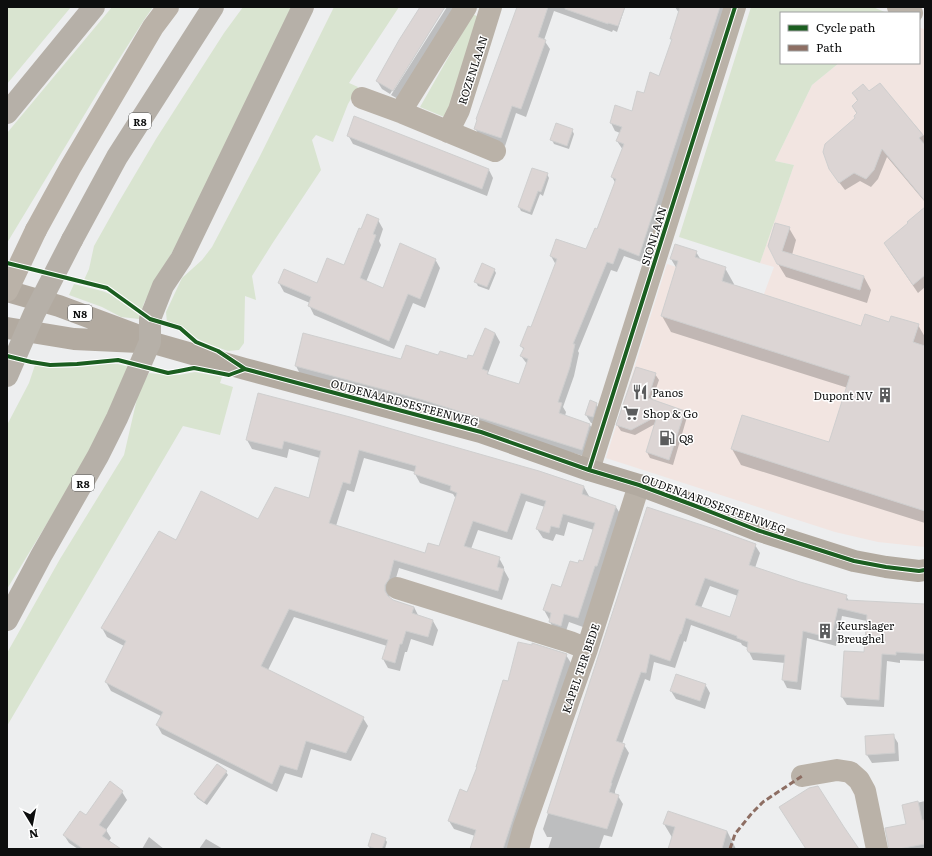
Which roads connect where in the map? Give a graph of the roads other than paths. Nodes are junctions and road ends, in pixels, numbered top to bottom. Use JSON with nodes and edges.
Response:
{"nodes":[{"id":1,"x":94,"y":7,"type":"edge"},
{"id":2,"x":168,"y":7,"type":"edge"},
{"id":3,"x":214,"y":7,"type":"edge"},
{"id":4,"x":303,"y":7,"type":"edge"},
{"id":5,"x":466,"y":7,"type":"edge"},
{"id":6,"x":491,"y":7,"type":"edge"},
{"id":7,"x":735,"y":7,"type":"edge"},
{"id":8,"x":898,"y":7,"type":"edge"},
{"id":9,"x":910,"y":12,"type":"edge"},
{"id":10,"x":362,"y":98,"type":"dead end"},
{"id":11,"x":7,"y":113,"type":"edge"},
{"id":12,"x":403,"y":113,"type":"junction"},
{"id":13,"x":448,"y":132,"type":"junction"},
{"id":14,"x":495,"y":151,"type":"dead end"},
{"id":15,"x":7,"y":291,"type":"edge"},
{"id":16,"x":7,"y":328,"type":"edge"},
{"id":17,"x":150,"y":342,"type":"junction"},
{"id":18,"x":7,"y":376,"type":"edge"},
{"id":19,"x":589,"y":470,"type":"junction"},
{"id":20,"x":639,"y":486,"type":"junction"},
{"id":21,"x":925,"y":570,"type":"edge"},
{"id":22,"x":397,"y":588,"type":"dead end"},
{"id":23,"x":7,"y":620,"type":"edge"},
{"id":24,"x":587,"y":649,"type":"junction"},
{"id":25,"x":802,"y":776,"type":"dead end"},
{"id":26,"x":518,"y":849,"type":"edge"},
{"id":27,"x":877,"y":849,"type":"edge"}],
"edges":[{"from":1,"to":11,"type":"highway"},
{"from":2,"to":15,"type":"street","bridge":true},
{"from":3,"to":18,"type":"highway","number":"R8","bridge":true},
{"from":4,"to":17,"type":"highway"},
{"from":5,"to":12,"type":"street"},
{"from":6,"to":13,"type":"street","name":"ROZENLAAN"},
{"from":7,"to":19,"type":"street","name":"SIONLAAN"},
{"from":8,"to":9,"type":"street"},
{"from":10,"to":12,"type":"street"},
{"from":12,"to":13,"type":"street"},
{"from":13,"to":14,"type":"street"},
{"from":15,"to":17,"type":"main road","name":"OUDENAARDSESTEENWEG","number":"N8"},
{"from":16,"to":17,"type":"main road","name":"OUDENAARDSESTEENWEG","number":"N8"},
{"from":17,"to":19,"type":"main road","name":"OUDENAARDSESTEENWEG","number":"N8"},
{"from":17,"to":23,"type":"highway","number":"R8"},
{"from":19,"to":20,"type":"main road","name":"OUDENAARDSESTEENWEG","number":"N8"},
{"from":20,"to":21,"type":"main road","name":"OUDENAARDSESTEENWEG","number":"N8"},
{"from":20,"to":24,"type":"street","name":"KAPEL TER BEDE"},
{"from":22,"to":24,"type":"street"},
{"from":24,"to":26,"type":"street","name":"KAPEL TER BEDE"},
{"from":25,"to":27,"type":"street"}]}
